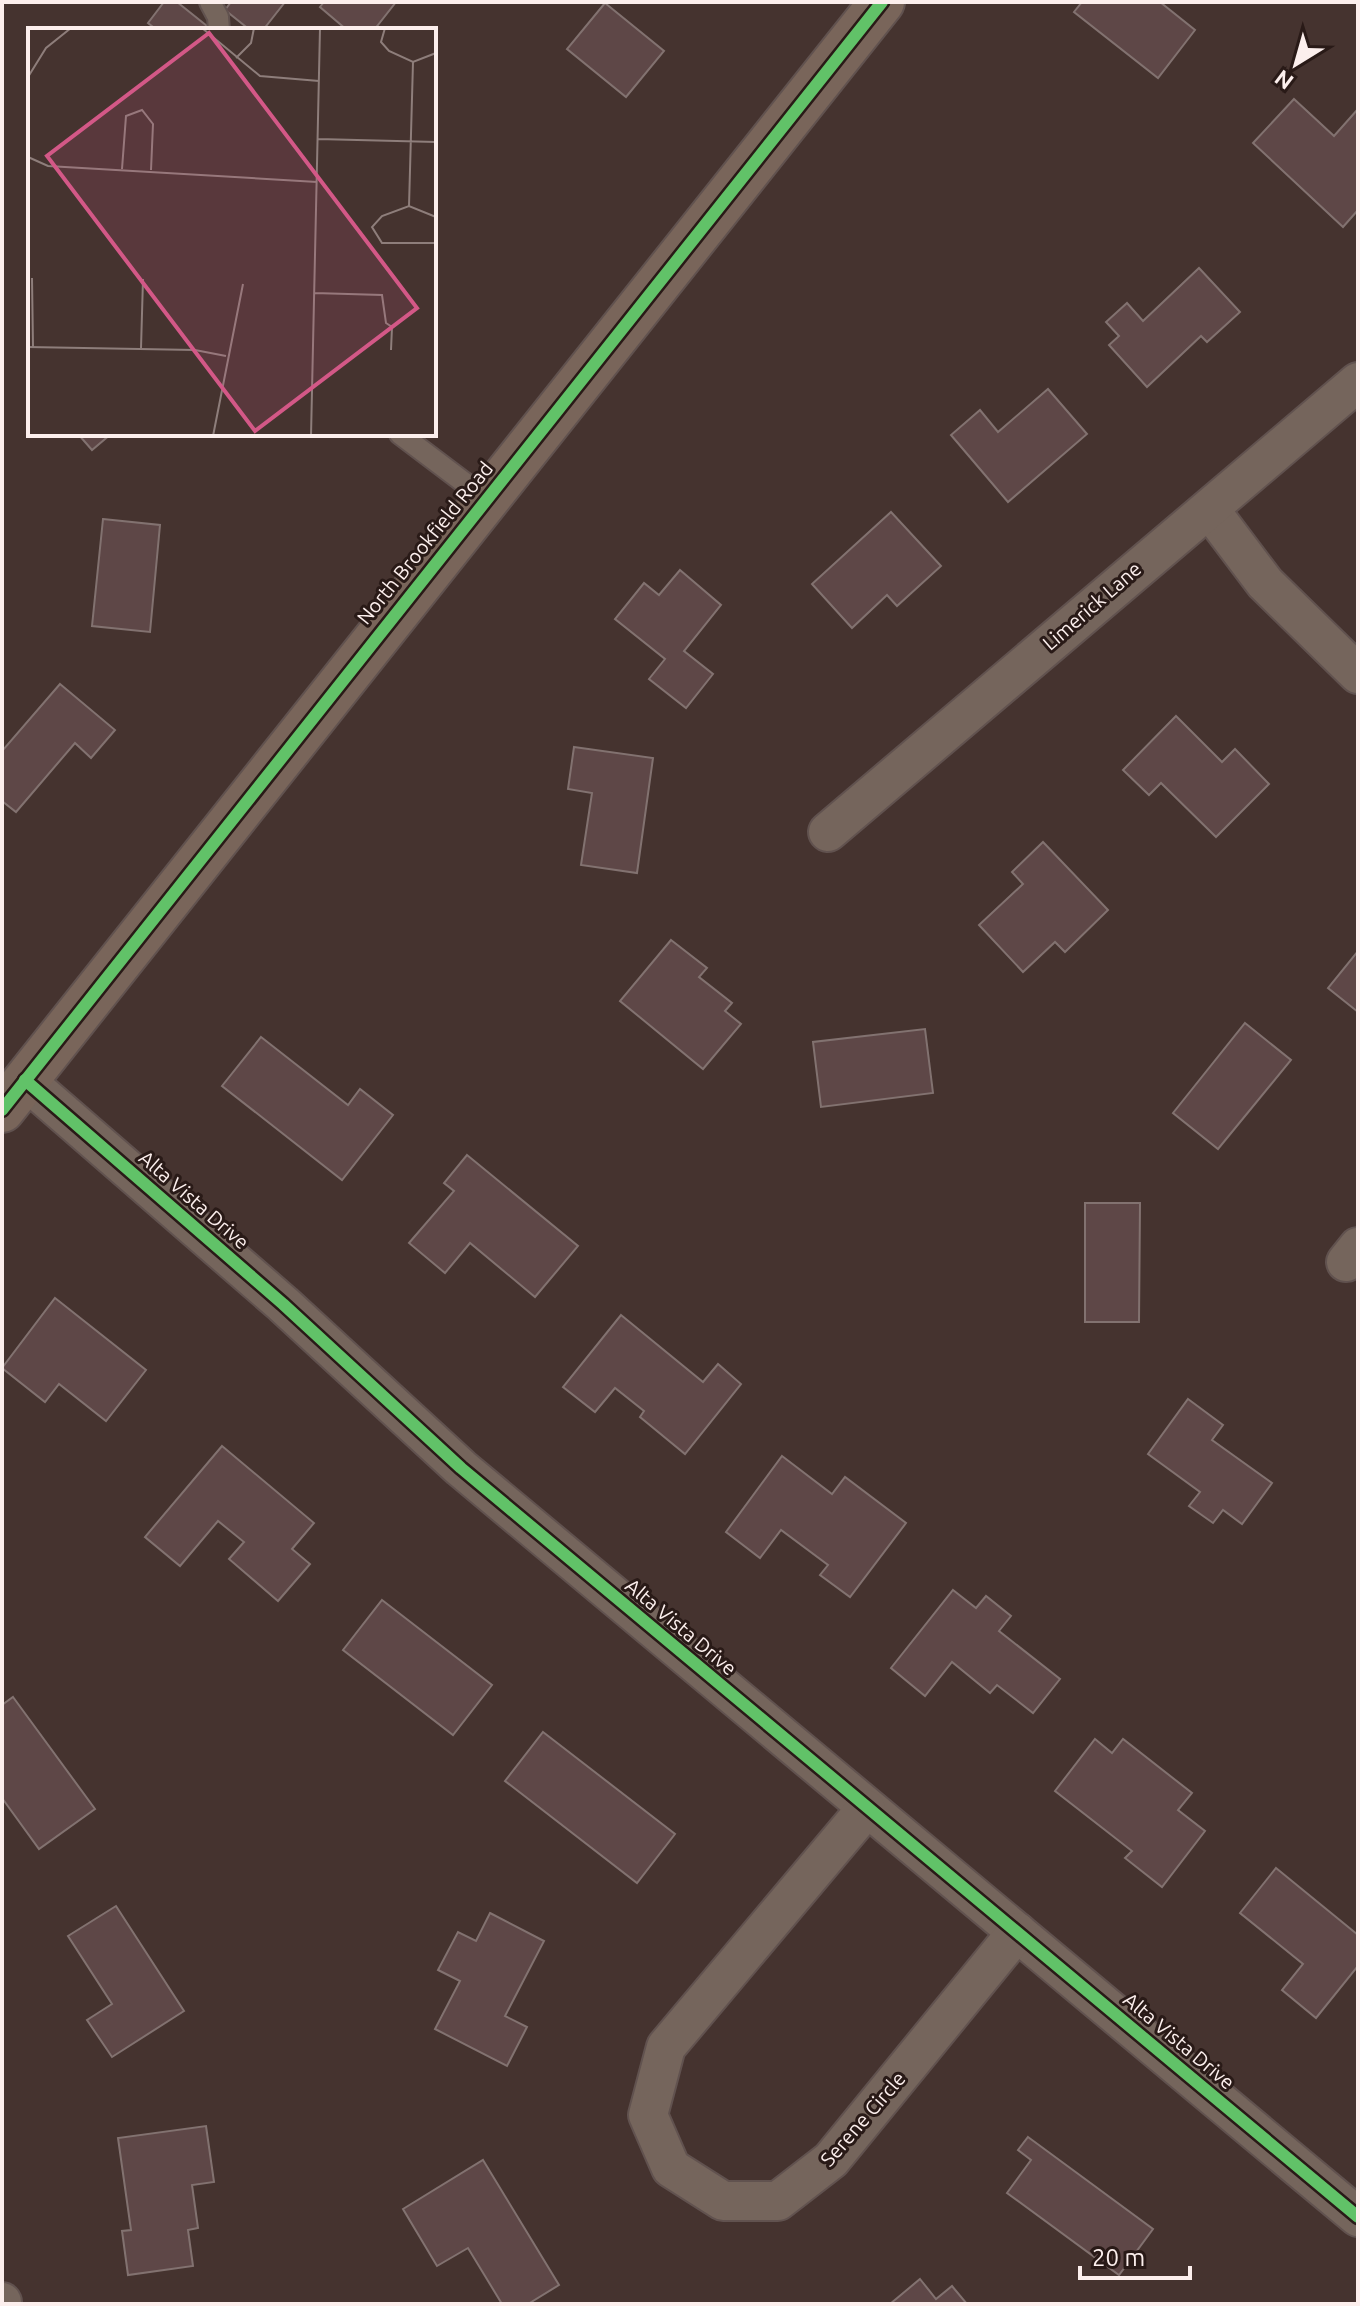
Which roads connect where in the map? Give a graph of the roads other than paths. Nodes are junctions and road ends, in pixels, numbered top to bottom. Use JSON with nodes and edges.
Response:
{"nodes":[{"id":1,"x":210,"y":2,"type":"edge"},
{"id":2,"x":882,"y":2,"type":"edge"},
{"id":3,"x":219,"y":28,"type":"edge"},
{"id":4,"x":1358,"y":382,"type":"edge"},
{"id":5,"x":403,"y":436,"type":"edge"},
{"id":6,"x":486,"y":499,"type":"junction"},
{"id":7,"x":1210,"y":510,"type":"junction"},
{"id":8,"x":1358,"y":674,"type":"edge"},
{"id":9,"x":828,"y":832,"type":"dead end"},
{"id":10,"x":14,"y":1095,"type":"edge"},
{"id":11,"x":866,"y":1809,"type":"junction"},
{"id":12,"x":1017,"y":1932,"type":"junction"},
{"id":13,"x":1358,"y":2217,"type":"edge"}],
"edges":[{"from":1,"to":3,"type":"lane"},
{"from":2,"to":6,"type":"street","name":"North Brookfield Road"},
{"from":4,"to":7,"type":"street","name":"Limerick Lane"},
{"from":5,"to":6,"type":"lane"},
{"from":6,"to":10,"type":"street","name":"North Brookfield Road"},
{"from":7,"to":8,"type":"street"},
{"from":7,"to":9,"type":"street","name":"Limerick Lane"},
{"from":10,"to":11,"type":"street","name":"Alta Vista Drive"},
{"from":11,"to":12,"type":"street","name":"Alta Vista Drive"},
{"from":11,"to":12,"type":"street","name":"Serene Circle"},
{"from":12,"to":13,"type":"street","name":"Alta Vista Drive"}]}
